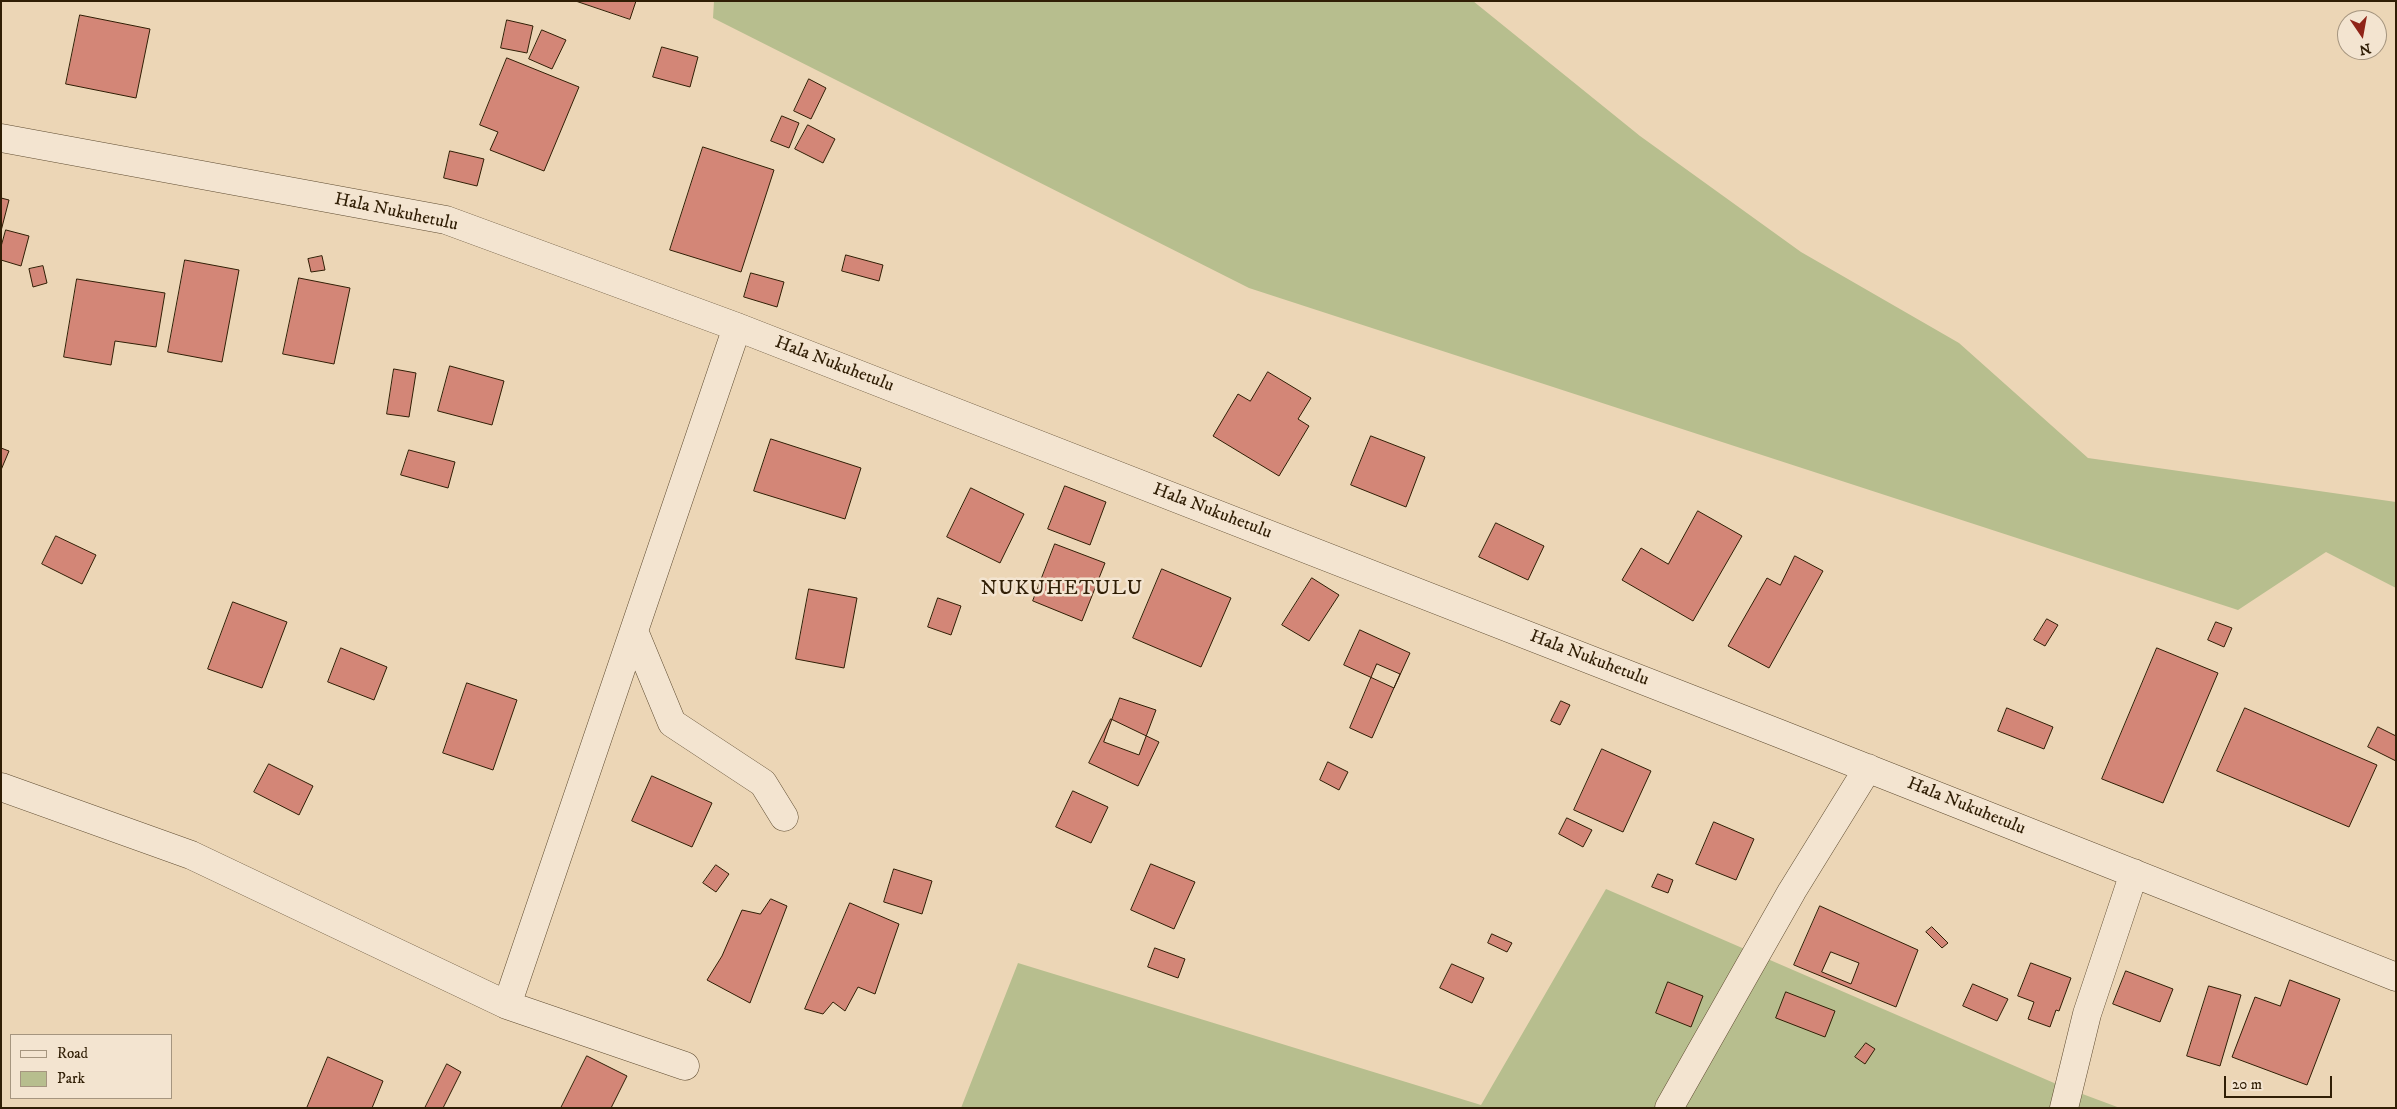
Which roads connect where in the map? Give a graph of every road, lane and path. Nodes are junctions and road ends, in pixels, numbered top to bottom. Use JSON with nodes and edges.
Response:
{"nodes":[{"id":1,"x":1,"y":138,"type":"edge"},
{"id":2,"x":737,"y":328,"type":"junction"},
{"id":3,"x":634,"y":631,"type":"junction"},
{"id":4,"x":1868,"y":768,"type":"junction"},
{"id":5,"x":1,"y":787,"type":"edge"},
{"id":6,"x":784,"y":817,"type":"dead end"},
{"id":7,"x":2134,"y":873,"type":"junction"},
{"id":8,"x":2396,"y":976,"type":"edge"},
{"id":9,"x":507,"y":1005,"type":"junction"},
{"id":10,"x":685,"y":1066,"type":"dead end"},
{"id":11,"x":1669,"y":1108,"type":"edge"},
{"id":12,"x":2064,"y":1108,"type":"edge"}],
"edges":[{"from":1,"to":2,"type":"street","name":"Hala Nukuhetulu"},
{"from":2,"to":3,"type":"street"},
{"from":2,"to":4,"type":"street","name":"Hala Nukuhetulu"},
{"from":3,"to":6,"type":"street"},
{"from":3,"to":9,"type":"street"},
{"from":4,"to":7,"type":"street","name":"Hala Nukuhetulu"},
{"from":4,"to":11,"type":"street"},
{"from":5,"to":9,"type":"street"},
{"from":7,"to":8,"type":"street","name":"Hala Nukuhetulu"},
{"from":7,"to":12,"type":"street"},
{"from":9,"to":10,"type":"street"}]}
